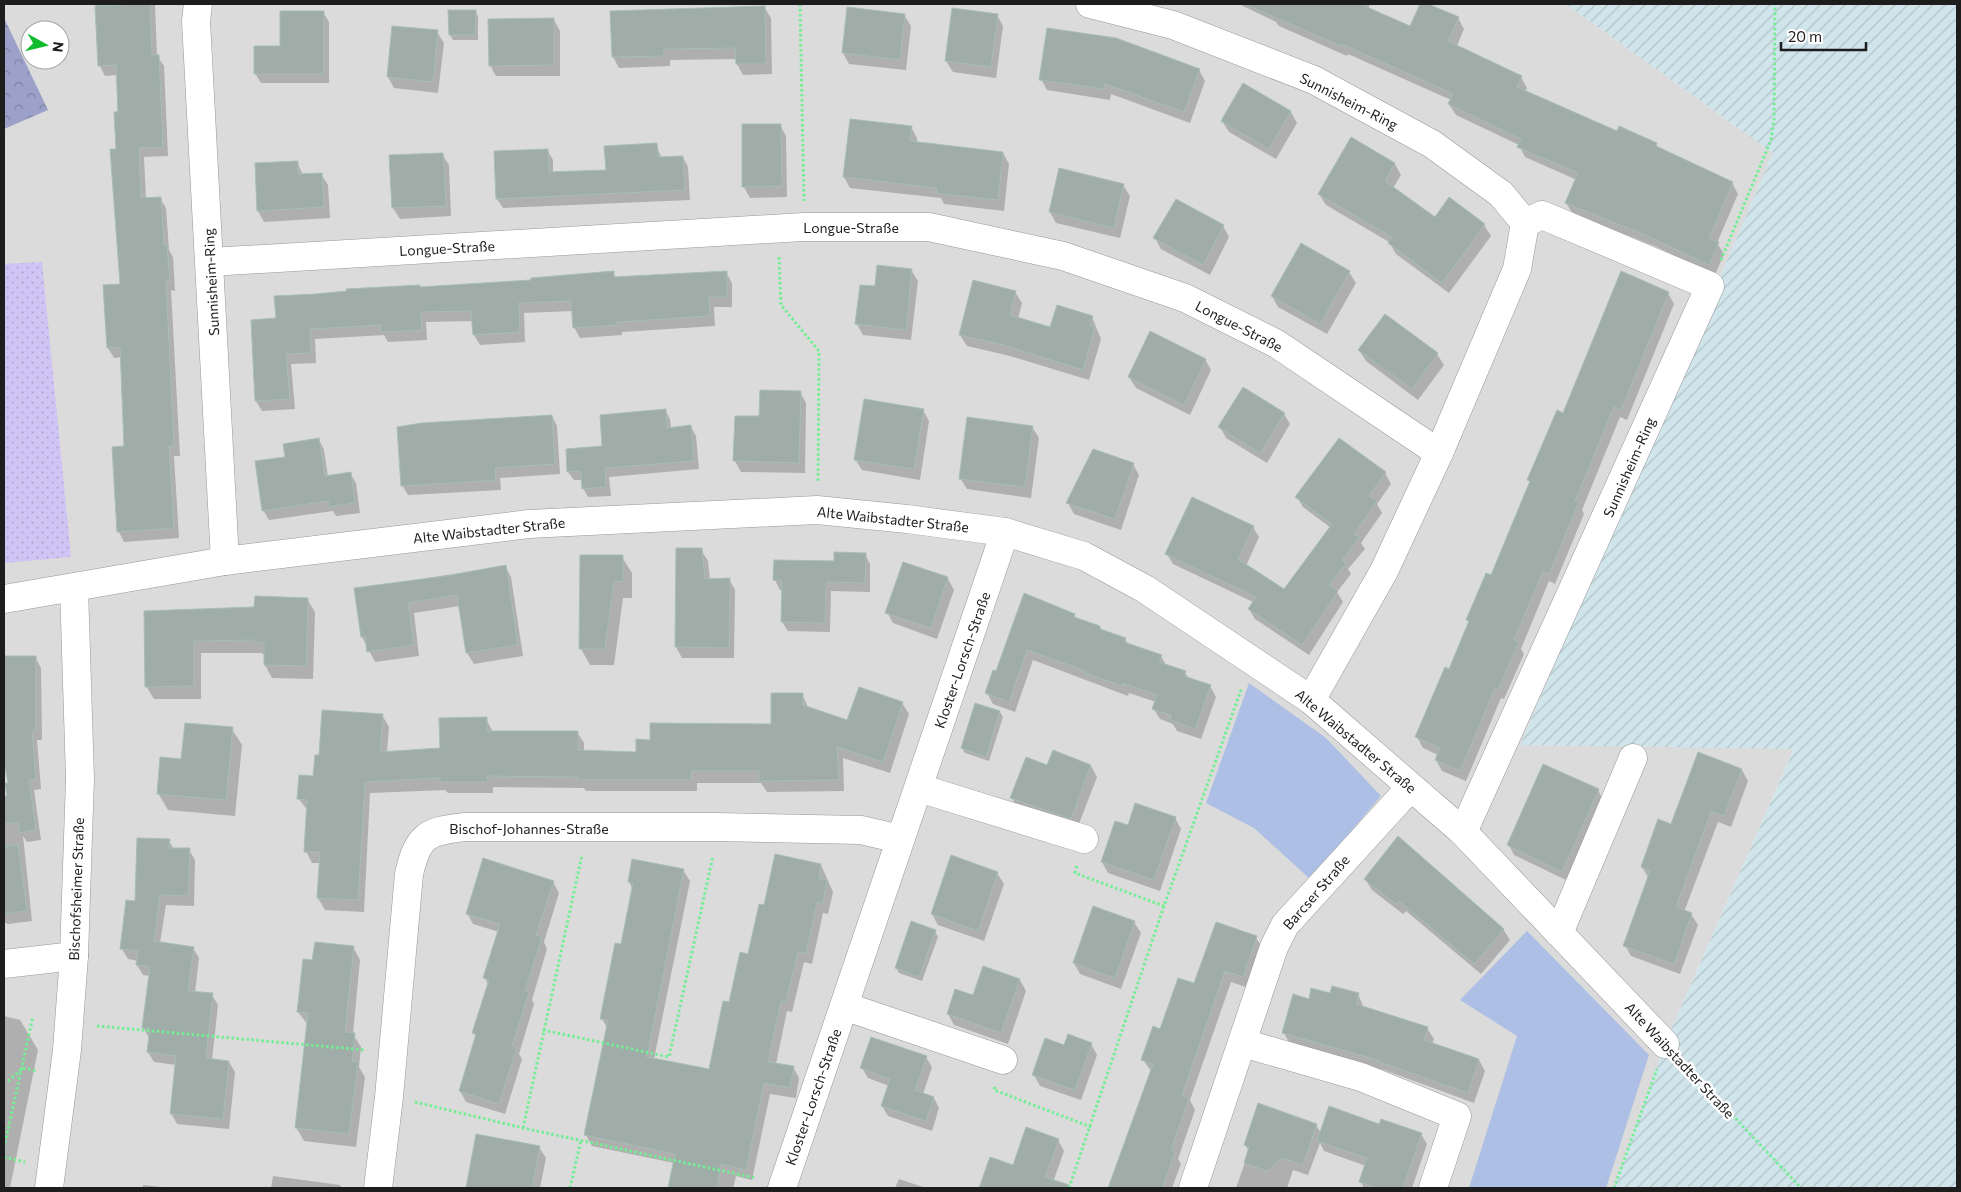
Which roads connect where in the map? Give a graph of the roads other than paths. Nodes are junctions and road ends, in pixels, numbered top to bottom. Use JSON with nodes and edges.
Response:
{"nodes":[{"id":1,"x":198,"y":4,"type":"edge"},
{"id":2,"x":1090,"y":4,"type":"edge"},
{"id":3,"x":1525,"y":223,"type":"junction"},
{"id":4,"x":210,"y":262,"type":"junction"},
{"id":5,"x":1439,"y":453,"type":"junction"},
{"id":6,"x":1005,"y":532,"type":"junction"},
{"id":7,"x":225,"y":561,"type":"junction"},
{"id":8,"x":74,"y":588,"type":"junction"},
{"id":9,"x":4,"y":599,"type":"edge"},
{"id":10,"x":1312,"y":700,"type":"junction"},
{"id":11,"x":1633,"y":758,"type":"dead end"},
{"id":12,"x":919,"y":788,"type":"junction"},
{"id":13,"x":1410,"y":788,"type":"junction"},
{"id":14,"x":1463,"y":832,"type":"junction"},
{"id":15,"x":900,"y":839,"type":"junction"},
{"id":16,"x":1084,"y":839,"type":"road end"},
{"id":17,"x":1559,"y":933,"type":"junction"},
{"id":18,"x":74,"y":956,"type":"junction"},
{"id":19,"x":4,"y":964,"type":"edge"},
{"id":20,"x":844,"y":1006,"type":"junction"},
{"id":21,"x":1243,"y":1043,"type":"junction"},
{"id":22,"x":1665,"y":1044,"type":"road end"},
{"id":23,"x":1003,"y":1060,"type":"road end"},
{"id":24,"x":782,"y":1186,"type":"edge"},
{"id":25,"x":49,"y":1188,"type":"edge"},
{"id":26,"x":378,"y":1188,"type":"edge"},
{"id":27,"x":1193,"y":1188,"type":"edge"},
{"id":28,"x":1433,"y":1188,"type":"edge"}],
"edges":[{"from":1,"to":4,"type":"street","name":"Sunnisheim-Ring"},
{"from":2,"to":3,"type":"street","name":"Sunnisheim-Ring"},
{"from":3,"to":5,"type":"street"},
{"from":3,"to":14,"type":"street","name":"Sunnisheim-Ring"},
{"from":4,"to":5,"type":"street","name":"Longue-Straße"},
{"from":4,"to":7,"type":"street","name":"Sunnisheim-Ring"},
{"from":5,"to":10,"type":"street"},
{"from":6,"to":7,"type":"street","name":"Alte Waibstadter Straße"},
{"from":6,"to":10,"type":"street","name":"Alte Waibstadter Straße"},
{"from":6,"to":12,"type":"street","name":"Kloster-Lorsch-Straße"},
{"from":7,"to":8,"type":"street","name":"Alte Waibstadter Straße"},
{"from":8,"to":9,"type":"street","name":"Alte Waibstadter Straße"},
{"from":8,"to":18,"type":"street","name":"Bischofsheimer Straße"},
{"from":10,"to":13,"type":"street","name":"Alte Waibstadter Straße"},
{"from":11,"to":17,"type":"street"},
{"from":12,"to":15,"type":"street","name":"Kloster-Lorsch-Straße"},
{"from":12,"to":16,"type":"street"},
{"from":13,"to":14,"type":"street","name":"Alte Waibstadter Straße"},
{"from":13,"to":21,"type":"street","name":"Barcser Straße"},
{"from":14,"to":17,"type":"street","name":"Alte Waibstadter Straße"},
{"from":15,"to":20,"type":"street","name":"Kloster-Lorsch-Straße"},
{"from":15,"to":26,"type":"street","name":"Bischof-Johannes-Straße"},
{"from":17,"to":22,"type":"street","name":"Alte Waibstadter Straße"},
{"from":18,"to":19,"type":"street"},
{"from":18,"to":25,"type":"street","name":"Bischofsheimer Straße"},
{"from":20,"to":23,"type":"street"},
{"from":20,"to":24,"type":"street","name":"Kloster-Lorsch-Straße"},
{"from":21,"to":27,"type":"street","name":"Barcser Straße"},
{"from":21,"to":28,"type":"street"}]}
